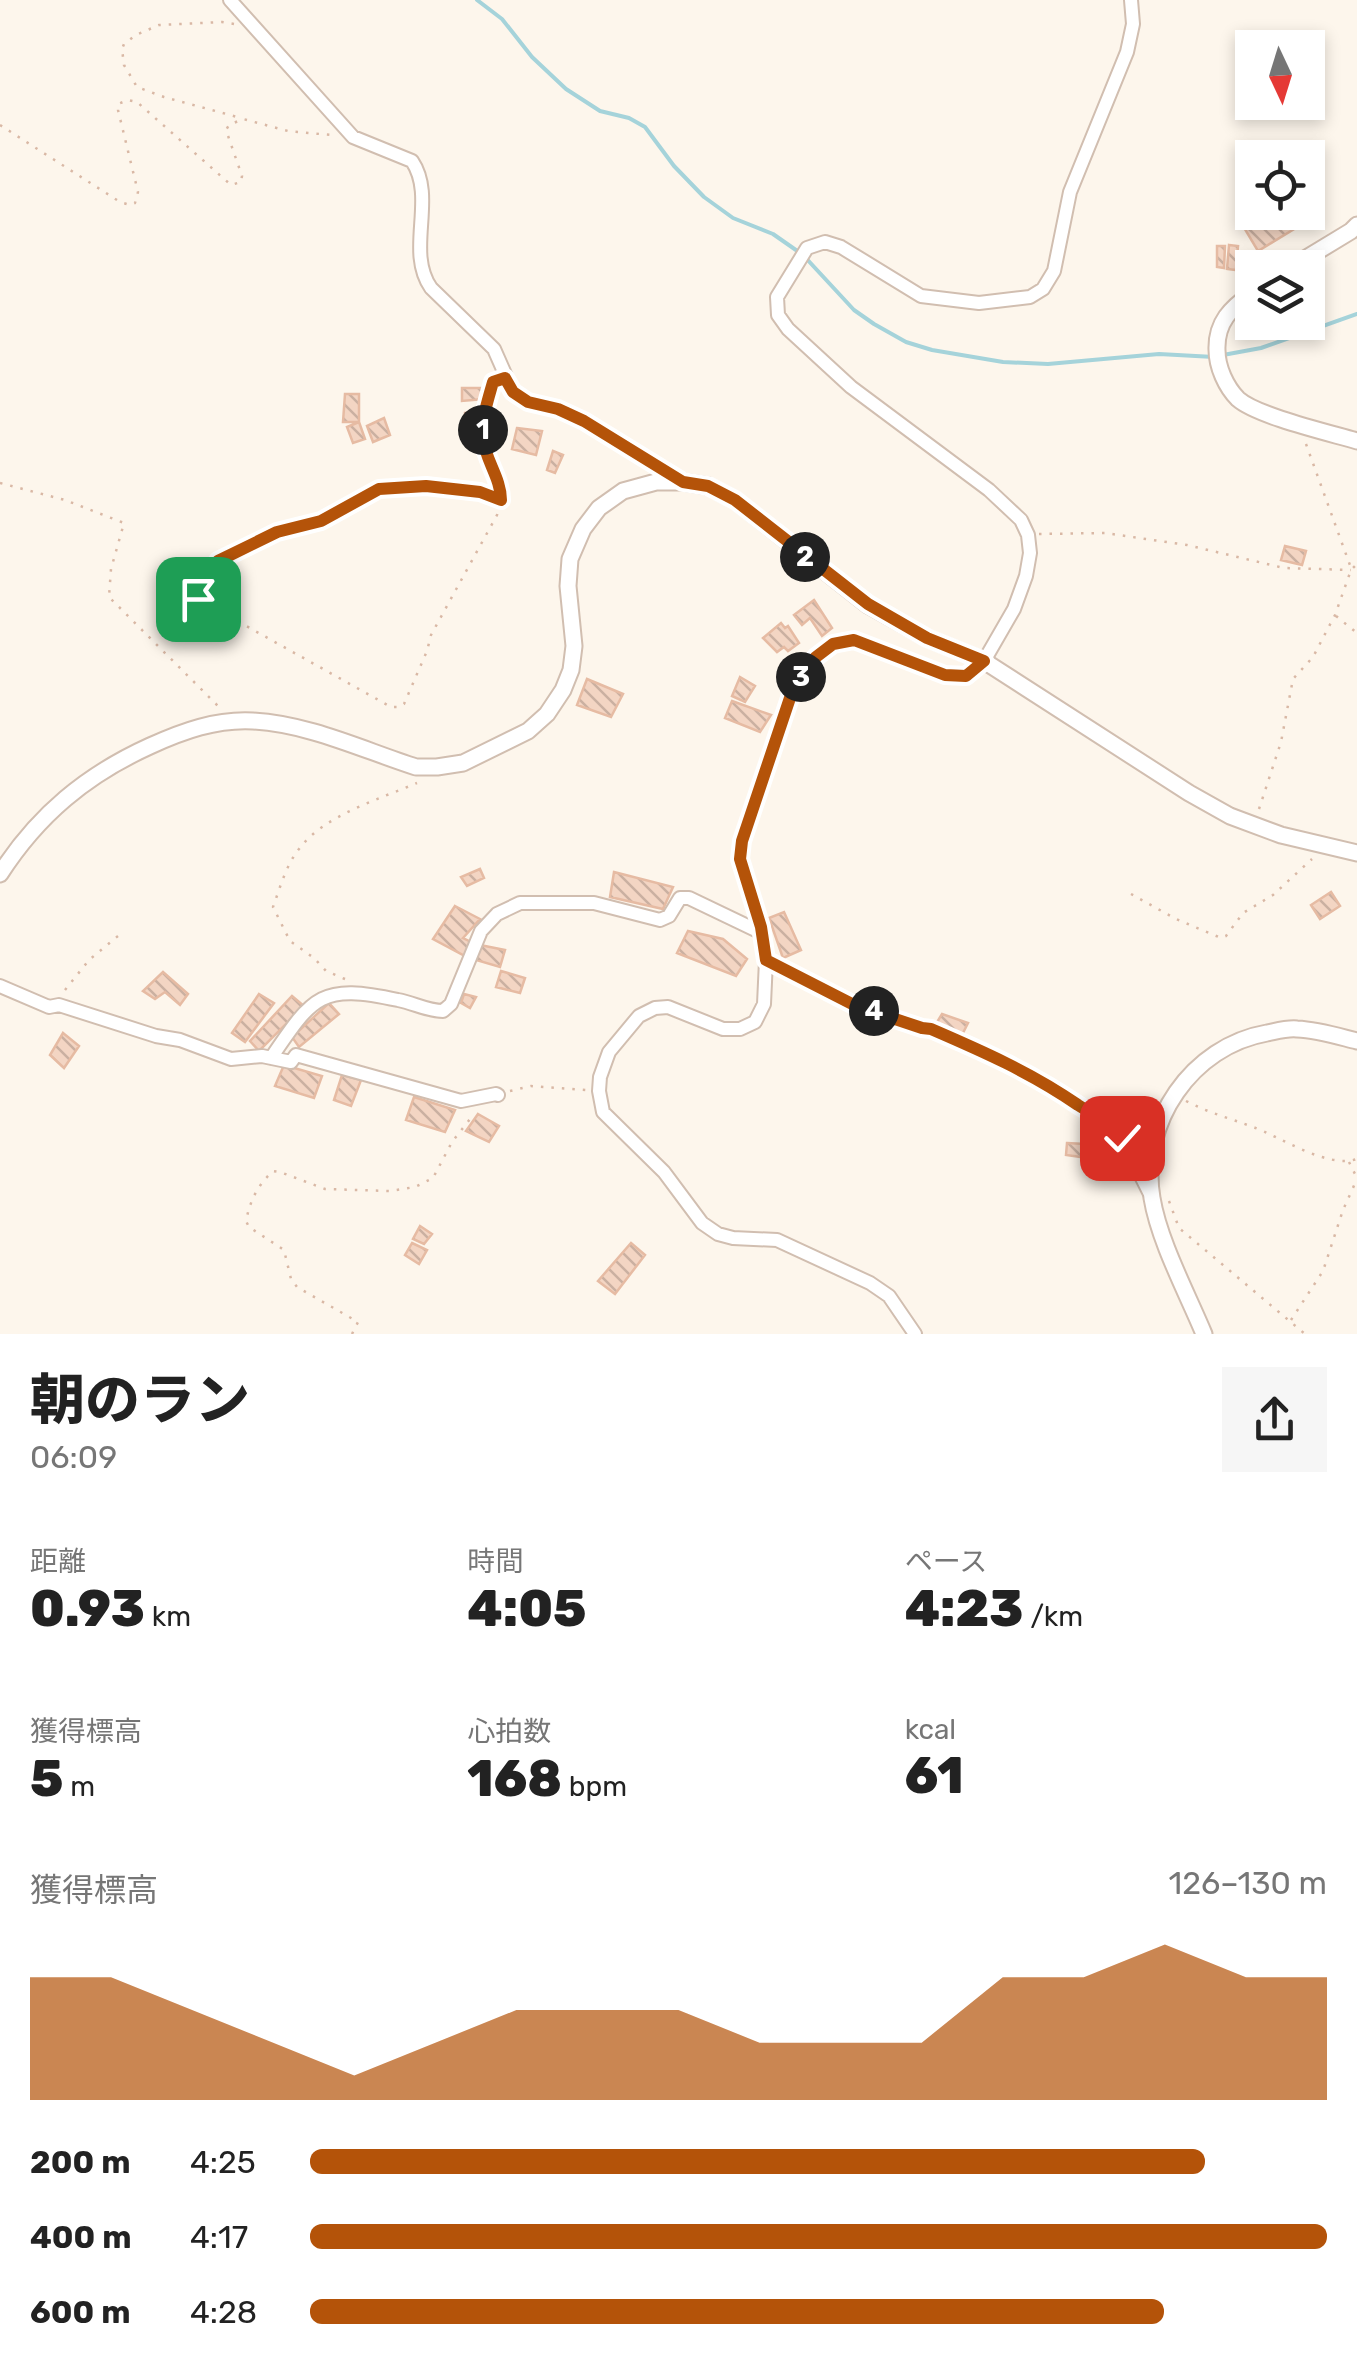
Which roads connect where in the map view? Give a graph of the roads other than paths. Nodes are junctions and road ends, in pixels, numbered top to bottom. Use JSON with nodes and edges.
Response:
{"nodes":[{"id":1,"x":230,"y":0,"type":"edge"},
{"id":2,"x":1132,"y":0,"type":"edge"},
{"id":3,"x":1357,"y":225,"type":"edge"},
{"id":4,"x":1318,"y":250,"type":"edge"},
{"id":5,"x":1235,"y":306,"type":"edge"},
{"id":6,"x":1357,"y":441,"type":"edge"},
{"id":7,"x":683,"y":482,"type":"junction"},
{"id":8,"x":984,"y":661,"type":"junction"},
{"id":9,"x":1357,"y":852,"type":"edge"},
{"id":10,"x":0,"y":874,"type":"edge"},
{"id":11,"x":762,"y":933,"type":"junction"},
{"id":12,"x":766,"y":960,"type":"junction"},
{"id":13,"x":0,"y":986,"type":"edge"},
{"id":14,"x":1357,"y":1041,"type":"edge"},
{"id":15,"x":271,"y":1058,"type":"junction"},
{"id":16,"x":498,"y":1096,"type":"road end"},
{"id":17,"x":1158,"y":1194,"type":"junction"},
{"id":18,"x":915,"y":1334,"type":"edge"},
{"id":19,"x":1204,"y":1334,"type":"edge"}],
"edges":[{"from":1,"to":7,"type":"street"},
{"from":2,"to":8,"type":"street"},
{"from":3,"to":4,"type":"street"},
{"from":5,"to":6,"type":"street"},
{"from":7,"to":8,"type":"street"},
{"from":7,"to":10,"type":"street"},
{"from":8,"to":9,"type":"street"},
{"from":8,"to":11,"type":"street"},
{"from":11,"to":12,"type":"street"},
{"from":11,"to":15,"type":"street"},
{"from":12,"to":17,"type":"street"},
{"from":12,"to":18,"type":"street"},
{"from":13,"to":15,"type":"street"},
{"from":14,"to":17,"type":"street"},
{"from":15,"to":16,"type":"street"},
{"from":17,"to":19,"type":"street"}]}
